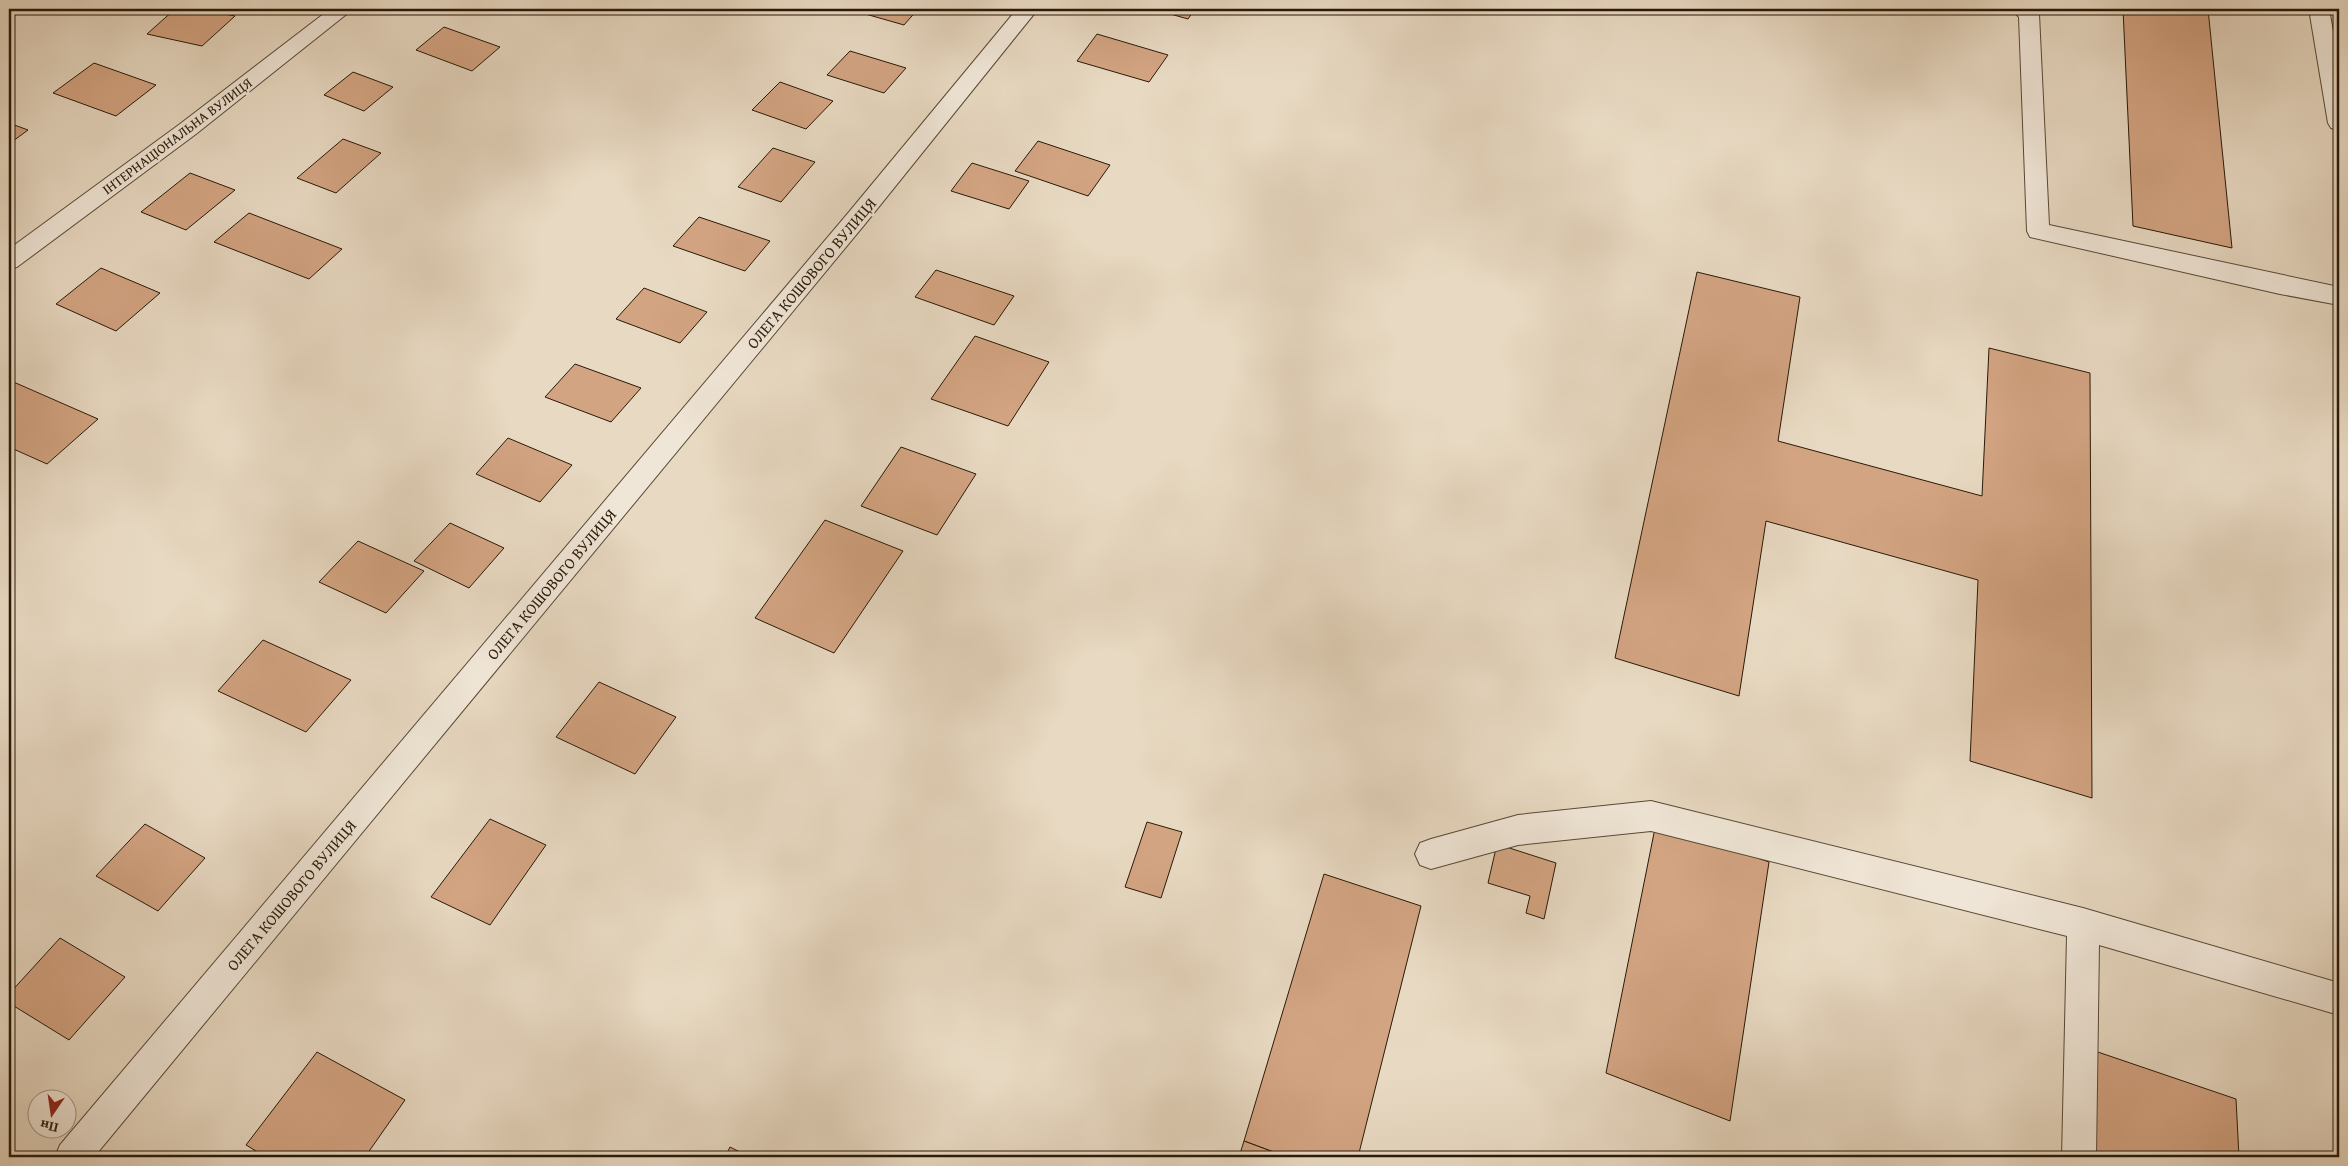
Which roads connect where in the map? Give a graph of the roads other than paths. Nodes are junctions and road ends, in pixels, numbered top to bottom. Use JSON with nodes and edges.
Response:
{"nodes":[{"id":1,"x":342,"y":9,"type":"edge"},
{"id":2,"x":1028,"y":9,"type":"edge"},
{"id":3,"x":2021,"y":9,"type":"edge"},
{"id":4,"x":2318,"y":9,"type":"edge"},
{"id":5,"x":2339,"y":123,"type":"edge"},
{"id":6,"x":9,"y":261,"type":"edge"},
{"id":7,"x":2339,"y":296,"type":"edge"},
{"id":8,"x":1431,"y":854,"type":"dead end"},
{"id":9,"x":2083,"y":924,"type":"junction"},
{"id":10,"x":2339,"y":999,"type":"edge"},
{"id":11,"x":72,"y":1157,"type":"edge"},
{"id":12,"x":2079,"y":1157,"type":"edge"}],
"edges":[{"from":1,"to":6,"type":"street","name":"ІНТЕРНАЦІОНАЛЬНА ВУЛИЦЯ"},
{"from":2,"to":11,"type":"street","name":"ОЛЕГА КОШОВОГО ВУЛИЦЯ"},
{"from":3,"to":7,"type":"street"},
{"from":4,"to":5,"type":"street"},
{"from":8,"to":9,"type":"street"},
{"from":9,"to":10,"type":"street"},
{"from":9,"to":12,"type":"street"}]}
